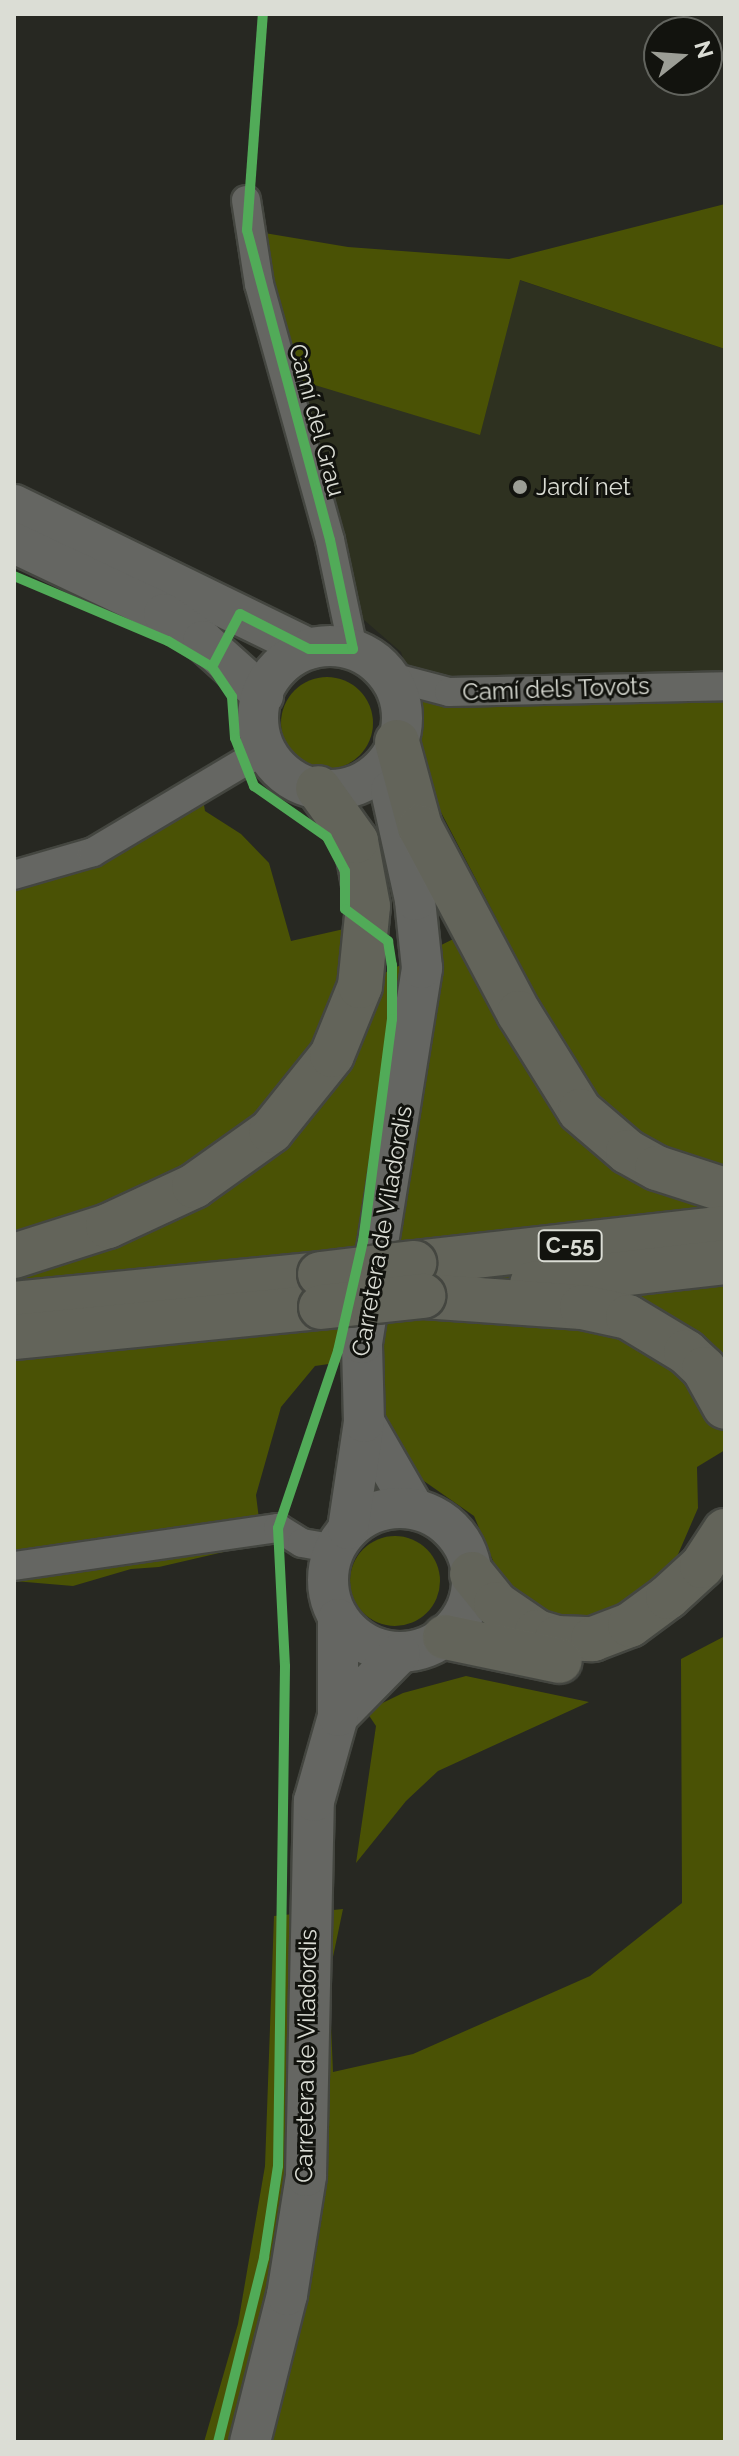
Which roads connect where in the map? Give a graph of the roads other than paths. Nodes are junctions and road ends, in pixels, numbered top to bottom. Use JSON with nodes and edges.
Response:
{"nodes":[{"id":1,"x":246,"y":200,"type":"dead end"},
{"id":2,"x":14,"y":505,"type":"edge"},
{"id":3,"x":14,"y":543,"type":"edge"},
{"id":4,"x":309,"y":649,"type":"junction"},
{"id":5,"x":353,"y":649,"type":"junction"},
{"id":6,"x":388,"y":676,"type":"junction"},
{"id":7,"x":725,"y":686,"type":"edge"},
{"id":8,"x":263,"y":695,"type":"junction"},
{"id":9,"x":266,"y":749,"type":"junction"},
{"id":10,"x":391,"y":753,"type":"junction"},
{"id":11,"x":331,"y":788,"type":"junction"},
{"id":12,"x":14,"y":875,"type":"edge"},
{"id":13,"x":417,"y":992,"type":"junction"},
{"id":14,"x":725,"y":1190,"type":"edge"},
{"id":15,"x":725,"y":1228,"type":"edge"},
{"id":16,"x":14,"y":1256,"type":"edge"},
{"id":17,"x":725,"y":1262,"type":"edge"},
{"id":18,"x":418,"y":1279,"type":"junction"},
{"id":19,"x":321,"y":1290,"type":"junction"},
{"id":20,"x":14,"y":1304,"type":"edge"},
{"id":21,"x":14,"y":1337,"type":"edge"},
{"id":22,"x":725,"y":1407,"type":"edge"},
{"id":23,"x":364,"y":1422,"type":"junction"},
{"id":24,"x":414,"y":1509,"type":"junction"},
{"id":25,"x":725,"y":1531,"type":"edge"},
{"id":26,"x":342,"y":1539,"type":"junction"},
{"id":27,"x":14,"y":1566,"type":"edge"},
{"id":28,"x":472,"y":1574,"type":"junction"},
{"id":29,"x":725,"y":1586,"type":"edge"},
{"id":30,"x":338,"y":1619,"type":"junction"},
{"id":31,"x":445,"y":1637,"type":"junction"},
{"id":32,"x":400,"y":1653,"type":"junction"},
{"id":33,"x":338,"y":1716,"type":"junction"},
{"id":34,"x":250,"y":2442,"type":"edge"}],
"edges":[{"from":1,"to":5,"type":"street","name":"Camí del Grau"},
{"from":2,"to":4,"type":"street"},
{"from":3,"to":8,"type":"street"},
{"from":4,"to":5,"type":"street"},
{"from":4,"to":8,"type":"street"},
{"from":5,"to":6,"type":"street"},
{"from":6,"to":7,"type":"street","name":"Camí dels Tovots"},
{"from":6,"to":10,"type":"street"},
{"from":8,"to":9,"type":"street"},
{"from":9,"to":11,"type":"street"},
{"from":9,"to":12,"type":"street"},
{"from":10,"to":11,"type":"street"},
{"from":10,"to":13,"type":"street","name":"Carretera de Viladordis"},
{"from":10,"to":14,"type":"highway"},
{"from":11,"to":13,"type":"street","name":"Carretera de Viladordis"},
{"from":11,"to":16,"type":"highway"},
{"from":13,"to":23,"type":"street","name":"Carretera de Viladordis"},
{"from":15,"to":18,"type":"highway","number":"C-55"},
{"from":17,"to":18,"type":"highway","number":"C-55"},
{"from":18,"to":19,"type":"highway","number":"C-55","bridge":true},
{"from":18,"to":22,"type":"highway"},
{"from":19,"to":20,"type":"highway","number":"C-55"},
{"from":19,"to":21,"type":"highway","number":"C-55"},
{"from":23,"to":24,"type":"street","name":"Carretera de Viladordis"},
{"from":23,"to":26,"type":"street","name":"Carretera de Viladordis"},
{"from":24,"to":26,"type":"street"},
{"from":24,"to":28,"type":"street"},
{"from":25,"to":28,"type":"highway"},
{"from":26,"to":27,"type":"street"},
{"from":26,"to":30,"type":"street"},
{"from":28,"to":31,"type":"street"},
{"from":29,"to":31,"type":"highway"},
{"from":30,"to":32,"type":"street"},
{"from":30,"to":33,"type":"street","name":"Carretera de Viladordis"},
{"from":31,"to":32,"type":"street"},
{"from":32,"to":33,"type":"street","name":"Carretera de Viladordis"},
{"from":33,"to":34,"type":"street","name":"Carretera de Viladordis"}]}
